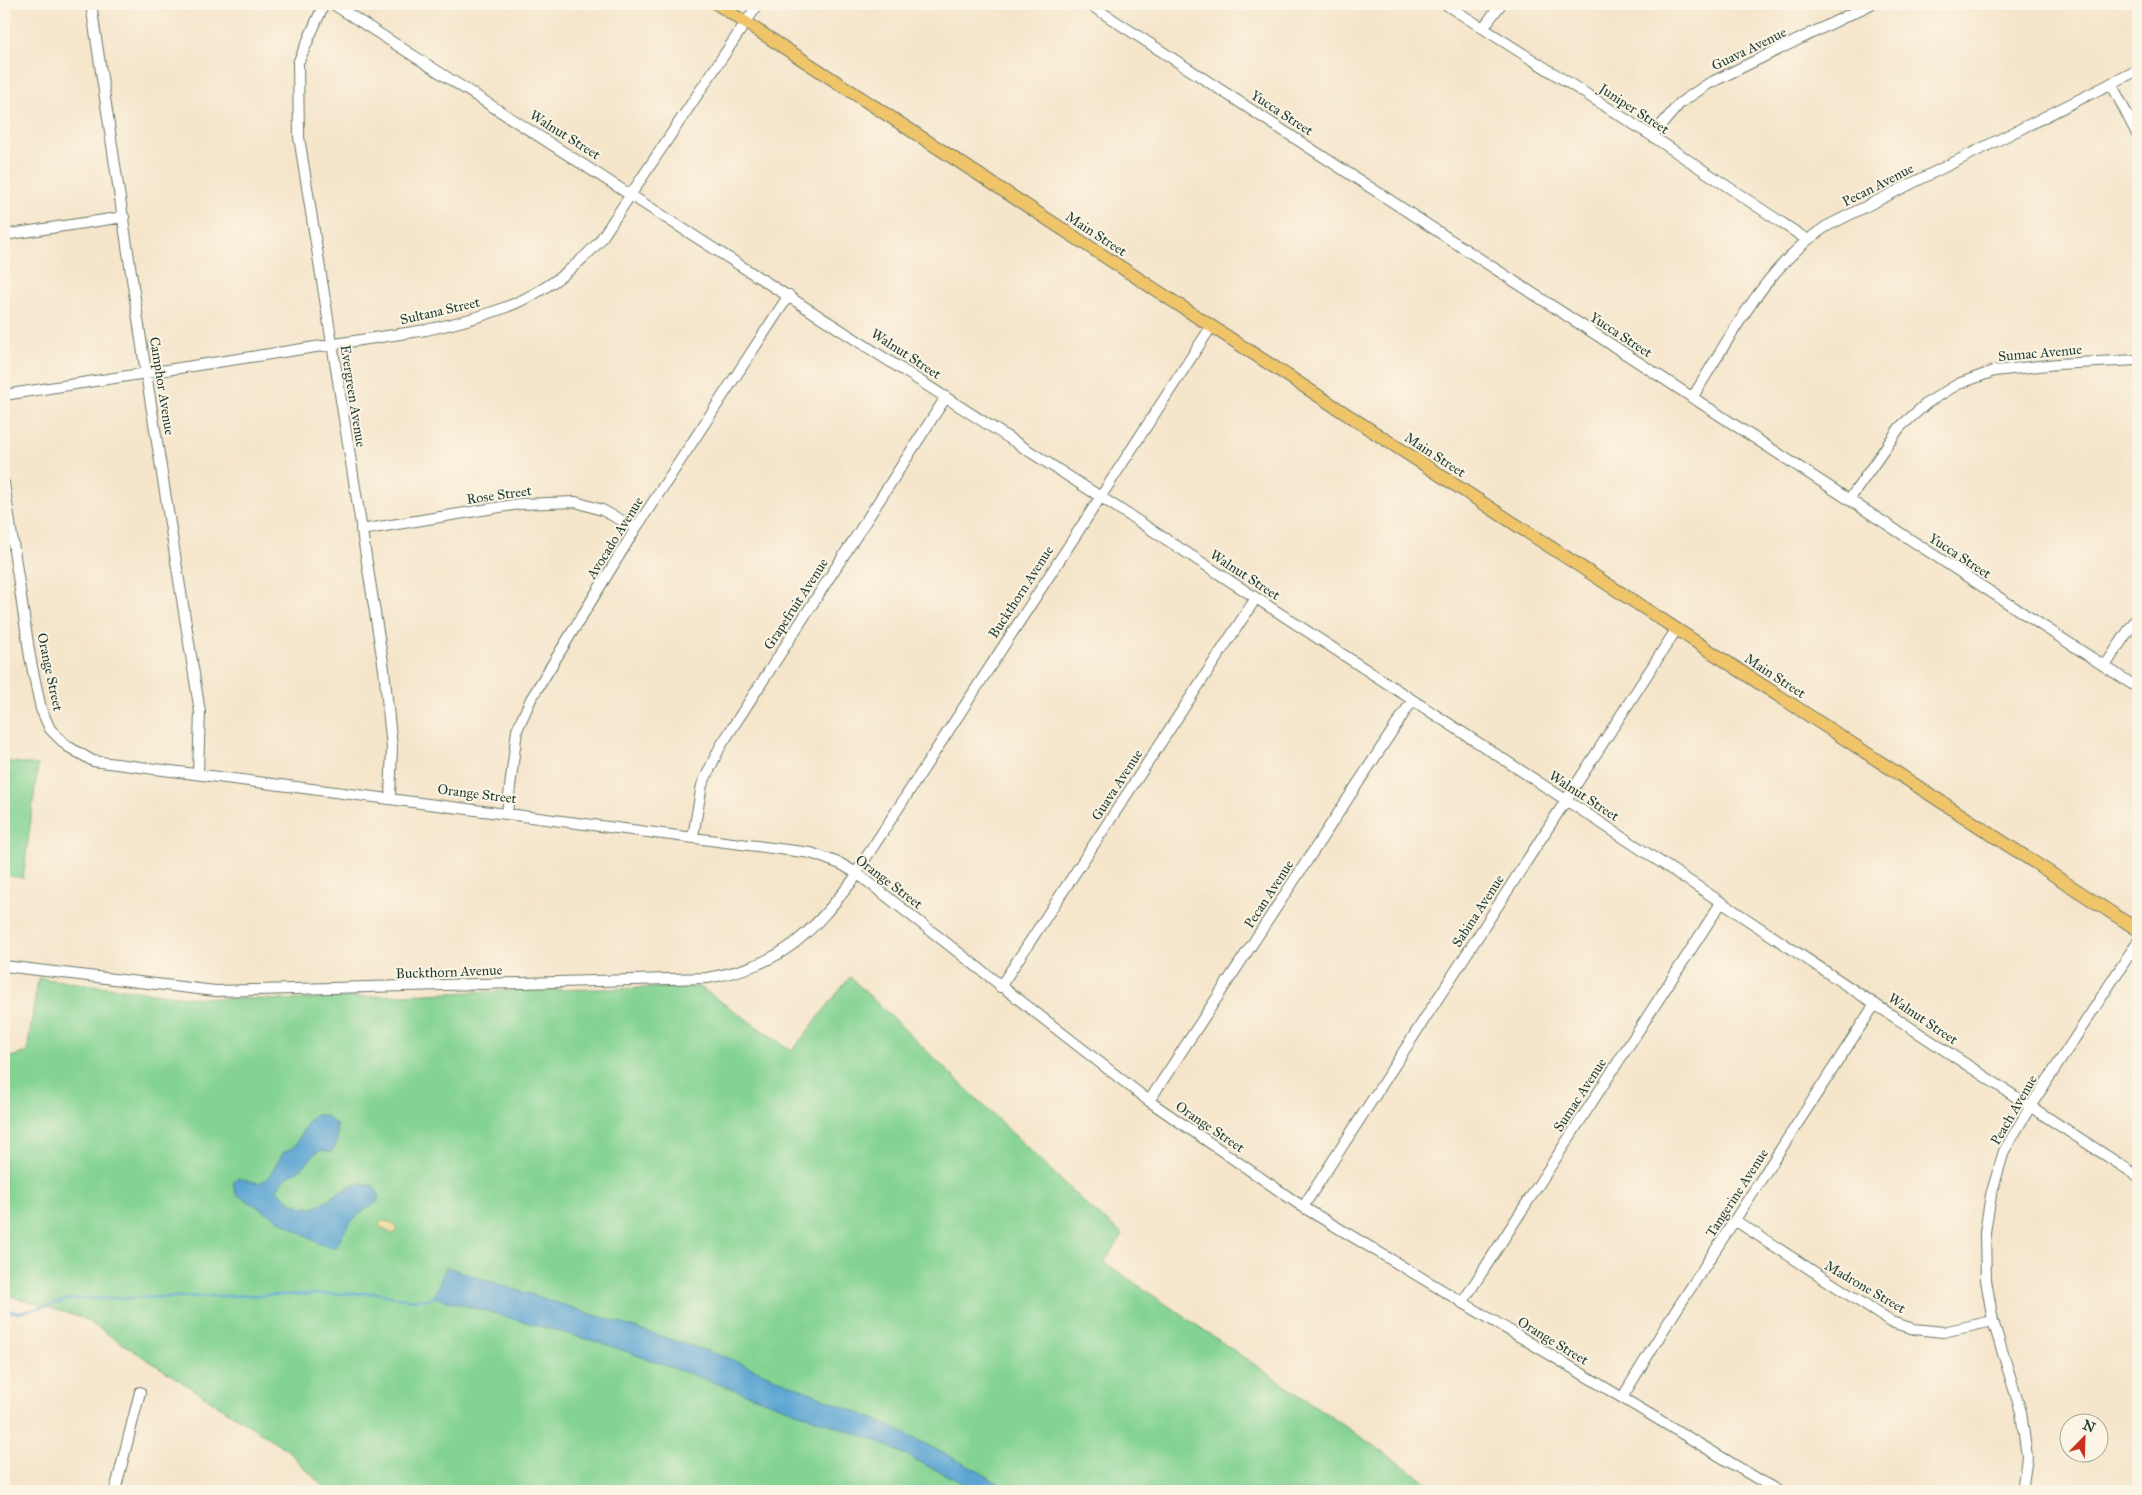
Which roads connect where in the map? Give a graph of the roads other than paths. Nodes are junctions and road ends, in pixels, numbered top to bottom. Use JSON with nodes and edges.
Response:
{"nodes":[{"id":1,"x":91,"y":4,"type":"edge"},
{"id":2,"x":324,"y":4,"type":"edge"},
{"id":3,"x":333,"y":4,"type":"edge"},
{"id":4,"x":717,"y":4,"type":"edge"},
{"id":5,"x":758,"y":4,"type":"edge"},
{"id":6,"x":1089,"y":4,"type":"edge"},
{"id":7,"x":1445,"y":4,"type":"edge"},
{"id":8,"x":1501,"y":4,"type":"edge"},
{"id":9,"x":1871,"y":4,"type":"edge"},
{"id":10,"x":746,"y":22,"type":"junction"},
{"id":11,"x":1483,"y":28,"type":"junction"},
{"id":12,"x":2138,"y":70,"type":"edge"},
{"id":13,"x":2111,"y":83,"type":"junction"},
{"id":14,"x":1652,"y":136,"type":"junction"},
{"id":15,"x":2138,"y":136,"type":"edge"},
{"id":16,"x":631,"y":194,"type":"junction"},
{"id":17,"x":124,"y":217,"type":"junction"},
{"id":18,"x":4,"y":235,"type":"edge"},
{"id":19,"x":1806,"y":239,"type":"junction"},
{"id":20,"x":789,"y":295,"type":"junction"},
{"id":21,"x":1211,"y":327,"type":"junction"},
{"id":22,"x":331,"y":345,"type":"junction"},
{"id":23,"x":2138,"y":360,"type":"edge"},
{"id":24,"x":146,"y":373,"type":"junction"},
{"id":25,"x":4,"y":395,"type":"edge"},
{"id":26,"x":946,"y":397,"type":"junction"},
{"id":27,"x":1692,"y":398,"type":"junction"},
{"id":28,"x":4,"y":483,"type":"edge"},
{"id":29,"x":1099,"y":497,"type":"junction"},
{"id":30,"x":1849,"y":500,"type":"junction"},
{"id":31,"x":636,"y":528,"type":"junction"},
{"id":32,"x":361,"y":530,"type":"junction"},
{"id":33,"x":1256,"y":598,"type":"junction"},
{"id":34,"x":2138,"y":616,"type":"edge"},
{"id":35,"x":1676,"y":630,"type":"junction"},
{"id":36,"x":2105,"y":666,"type":"junction"},
{"id":37,"x":2138,"y":688,"type":"edge"},
{"id":38,"x":1412,"y":701,"type":"junction"},
{"id":39,"x":198,"y":773,"type":"junction"},
{"id":40,"x":390,"y":798,"type":"junction"},
{"id":41,"x":1566,"y":800,"type":"junction"},
{"id":42,"x":507,"y":812,"type":"junction"},
{"id":43,"x":693,"y":836,"type":"junction"},
{"id":44,"x":857,"y":874,"type":"junction"},
{"id":45,"x":1721,"y":903,"type":"junction"},
{"id":46,"x":2138,"y":930,"type":"edge"},
{"id":47,"x":2138,"y":941,"type":"edge"},
{"id":48,"x":4,"y":966,"type":"edge"},
{"id":49,"x":1000,"y":987,"type":"junction"},
{"id":50,"x":1876,"y":1004,"type":"junction"},
{"id":51,"x":1149,"y":1102,"type":"junction"},
{"id":52,"x":2030,"y":1107,"type":"junction"},
{"id":53,"x":2138,"y":1176,"type":"edge"},
{"id":54,"x":1303,"y":1207,"type":"junction"},
{"id":55,"x":1736,"y":1221,"type":"junction"},
{"id":56,"x":1462,"y":1303,"type":"junction"},
{"id":57,"x":1993,"y":1321,"type":"junction"},
{"id":58,"x":140,"y":1392,"type":"dead end"},
{"id":59,"x":1622,"y":1398,"type":"junction"},
{"id":60,"x":115,"y":1491,"type":"edge"},
{"id":61,"x":1778,"y":1491,"type":"edge"},
{"id":62,"x":2022,"y":1491,"type":"edge"}],
"edges":[{"from":1,"to":17,"type":"street","name":"Camphor Avenue"},
{"from":2,"to":22,"type":"street","name":"Evergreen Avenue"},
{"from":3,"to":16,"type":"street","name":"Walnut Street"},
{"from":4,"to":10,"type":"main road","name":"Main Street"},
{"from":5,"to":10,"type":"street","name":"Sultana Street"},
{"from":6,"to":27,"type":"street","name":"Yucca Street"},
{"from":7,"to":11,"type":"street","name":"Juniper Street"},
{"from":8,"to":11,"type":"street"},
{"from":9,"to":14,"type":"street","name":"Guava Avenue"},
{"from":10,"to":16,"type":"street","name":"Sultana Street"},
{"from":10,"to":21,"type":"main road","name":"Main Street"},
{"from":11,"to":14,"type":"street","name":"Juniper Street"},
{"from":12,"to":13,"type":"street","name":"Pecan Avenue"},
{"from":13,"to":15,"type":"street"},
{"from":13,"to":19,"type":"street","name":"Pecan Avenue"},
{"from":14,"to":19,"type":"street","name":"Juniper Street"},
{"from":16,"to":20,"type":"street","name":"Walnut Street"},
{"from":16,"to":22,"type":"street","name":"Sultana Street"},
{"from":17,"to":18,"type":"street"},
{"from":17,"to":24,"type":"street","name":"Camphor Avenue"},
{"from":19,"to":27,"type":"street","name":"Pecan Avenue"},
{"from":20,"to":26,"type":"street","name":"Walnut Street"},
{"from":20,"to":31,"type":"street","name":"Avocado Avenue"},
{"from":21,"to":29,"type":"street","name":"Buckthorn Avenue"},
{"from":21,"to":35,"type":"main road","name":"Main Street"},
{"from":22,"to":24,"type":"street","name":"Sultana Street"},
{"from":22,"to":32,"type":"street","name":"Evergreen Avenue"},
{"from":23,"to":30,"type":"street","name":"Sumac Avenue"},
{"from":24,"to":25,"type":"street","name":"Sultana Street"},
{"from":24,"to":39,"type":"street","name":"Camphor Avenue"},
{"from":26,"to":29,"type":"street","name":"Walnut Street"},
{"from":26,"to":43,"type":"street","name":"Grapefruit Avenue"},
{"from":27,"to":30,"type":"street","name":"Yucca Street"},
{"from":28,"to":39,"type":"street","name":"Orange Street"},
{"from":29,"to":33,"type":"street","name":"Walnut Street"},
{"from":29,"to":44,"type":"street","name":"Buckthorn Avenue"},
{"from":30,"to":36,"type":"street","name":"Yucca Street"},
{"from":31,"to":32,"type":"street","name":"Rose Street"},
{"from":31,"to":42,"type":"street","name":"Avocado Avenue"},
{"from":32,"to":40,"type":"street","name":"Evergreen Avenue"},
{"from":33,"to":38,"type":"street","name":"Walnut Street"},
{"from":33,"to":49,"type":"street","name":"Guava Avenue"},
{"from":34,"to":36,"type":"street"},
{"from":35,"to":41,"type":"street","name":"Sabina Avenue"},
{"from":35,"to":46,"type":"main road","name":"Main Street"},
{"from":36,"to":37,"type":"street","name":"Yucca Street"},
{"from":38,"to":41,"type":"street","name":"Walnut Street"},
{"from":38,"to":51,"type":"street","name":"Pecan Avenue"},
{"from":39,"to":40,"type":"street","name":"Orange Street"},
{"from":40,"to":42,"type":"street","name":"Orange Street"},
{"from":41,"to":45,"type":"street","name":"Walnut Street"},
{"from":41,"to":54,"type":"street","name":"Sabina Avenue"},
{"from":42,"to":43,"type":"street","name":"Orange Street"},
{"from":43,"to":44,"type":"street","name":"Orange Street"},
{"from":44,"to":48,"type":"street","name":"Buckthorn Avenue"},
{"from":44,"to":49,"type":"street","name":"Orange Street"},
{"from":45,"to":50,"type":"street","name":"Walnut Street"},
{"from":45,"to":56,"type":"street","name":"Sumac Avenue"},
{"from":47,"to":52,"type":"street","name":"Peach Avenue"},
{"from":49,"to":51,"type":"street","name":"Orange Street"},
{"from":50,"to":52,"type":"street","name":"Walnut Street"},
{"from":50,"to":55,"type":"street","name":"Tangerine Avenue"},
{"from":51,"to":54,"type":"street","name":"Orange Street"},
{"from":52,"to":53,"type":"street","name":"Walnut Street"},
{"from":52,"to":57,"type":"street","name":"Peach Avenue"},
{"from":54,"to":56,"type":"street","name":"Orange Street"},
{"from":55,"to":57,"type":"street","name":"Madrone Street"},
{"from":55,"to":59,"type":"street","name":"Tangerine Avenue"},
{"from":56,"to":59,"type":"street","name":"Orange Street"},
{"from":57,"to":62,"type":"street","name":"Peach Avenue"},
{"from":58,"to":60,"type":"street"},
{"from":59,"to":61,"type":"street","name":"Orange Street"}]}
